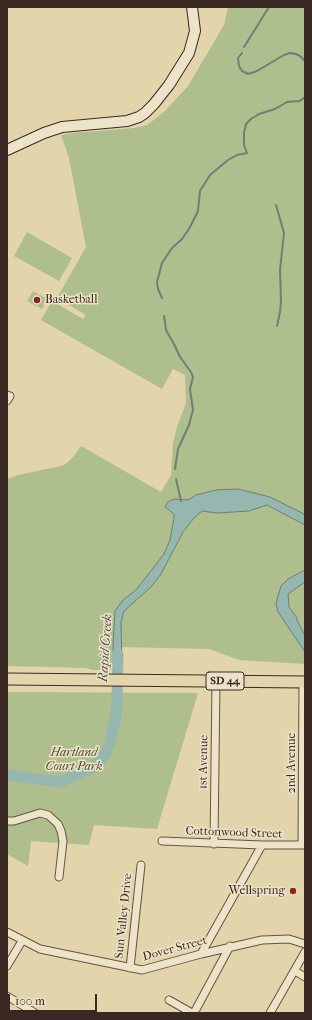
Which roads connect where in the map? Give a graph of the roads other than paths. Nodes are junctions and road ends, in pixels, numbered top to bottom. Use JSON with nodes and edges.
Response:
{"nodes":[{"id":1,"x":192,"y":7,"type":"edge"},
{"id":2,"x":7,"y":150,"type":"edge"},
{"id":3,"x":7,"y":679,"type":"edge"},
{"id":4,"x":216,"y":681,"type":"junction"},
{"id":5,"x":304,"y":682,"type":"edge"},
{"id":6,"x":7,"y":821,"type":"edge"},
{"id":7,"x":162,"y":841,"type":"dead end"},
{"id":8,"x":214,"y":844,"type":"junction"},
{"id":9,"x":303,"y":845,"type":"edge"},
{"id":10,"x":262,"y":846,"type":"junction"},
{"id":11,"x":141,"y":866,"type":"dead end"},
{"id":12,"x":60,"y":877,"type":"dead end"},
{"id":13,"x":7,"y":932,"type":"edge"},
{"id":14,"x":22,"y":941,"type":"junction"},
{"id":15,"x":305,"y":944,"type":"edge"},
{"id":16,"x":230,"y":946,"type":"junction"},
{"id":17,"x":305,"y":952,"type":"edge"},
{"id":18,"x":201,"y":954,"type":"junction"},
{"id":19,"x":7,"y":966,"type":"edge"},
{"id":20,"x":130,"y":968,"type":"junction"},
{"id":21,"x":295,"y":971,"type":"junction"},
{"id":22,"x":305,"y":977,"type":"edge"},
{"id":23,"x":7,"y":996,"type":"edge"},
{"id":24,"x":169,"y":1000,"type":"dead end"},
{"id":25,"x":35,"y":1013,"type":"edge"},
{"id":26,"x":193,"y":1013,"type":"edge"},
{"id":27,"x":270,"y":1013,"type":"edge"}],
"edges":[{"from":1,"to":2,"type":"street"},
{"from":3,"to":4,"type":"main road","number":"SD 44"},
{"from":4,"to":5,"type":"main road","number":"SD 44"},
{"from":4,"to":8,"type":"street","name":"1st Avenue"},
{"from":5,"to":9,"type":"street","name":"2nd Avenue"},
{"from":6,"to":12,"type":"street"},
{"from":7,"to":8,"type":"street","name":"Cottonwood Street"},
{"from":8,"to":10,"type":"street","name":"Cottonwood Street"},
{"from":9,"to":10,"type":"street","name":"Cottonwood Street"},
{"from":10,"to":18,"type":"street"},
{"from":11,"to":20,"type":"street","name":"Sun Valley Drive"},
{"from":13,"to":14,"type":"street","name":"Dover Street"},
{"from":14,"to":19,"type":"street"},
{"from":14,"to":20,"type":"street","name":"Dover Street"},
{"from":15,"to":16,"type":"street","name":"Dover Street"},
{"from":16,"to":18,"type":"street","name":"Dover Street"},
{"from":16,"to":26,"type":"street"},
{"from":17,"to":21,"type":"street"},
{"from":18,"to":20,"type":"street","name":"Dover Street"},
{"from":21,"to":22,"type":"street"},
{"from":21,"to":27,"type":"street"},
{"from":23,"to":25,"type":"street"},
{"from":24,"to":26,"type":"street"}]}
